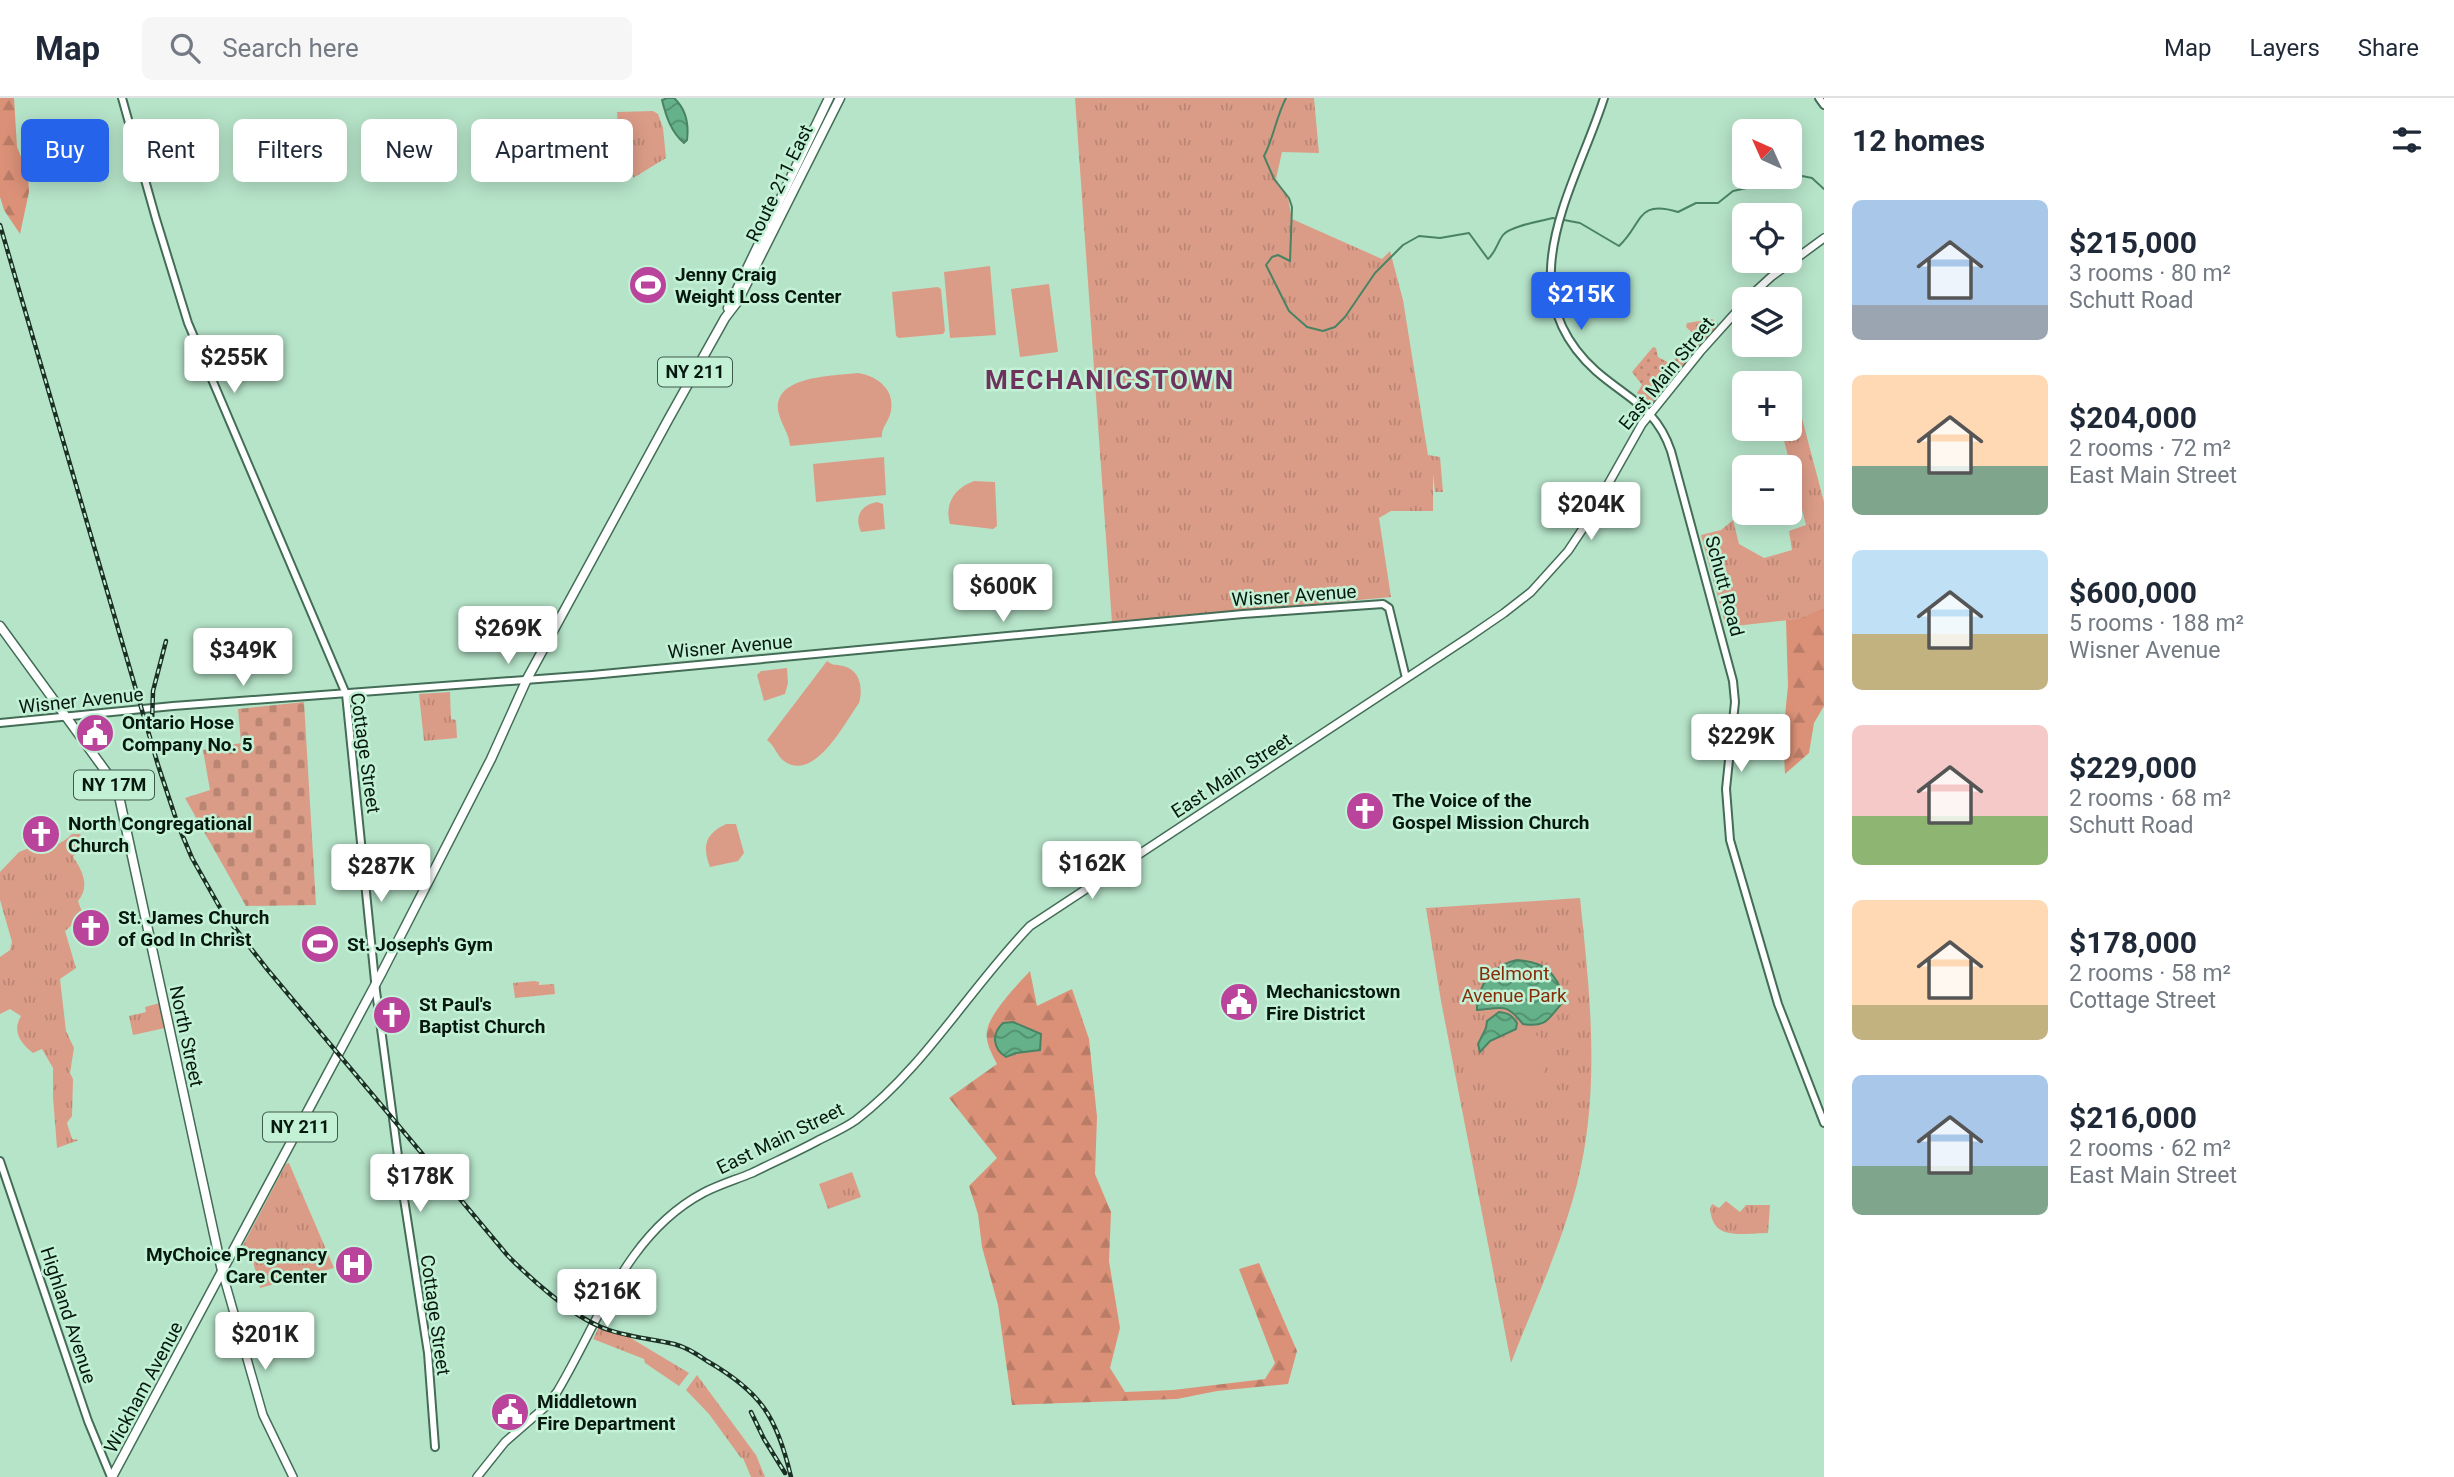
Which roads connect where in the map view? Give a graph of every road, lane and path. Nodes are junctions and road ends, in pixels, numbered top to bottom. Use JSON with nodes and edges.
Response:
{"nodes":[{"id":1,"x":122,"y":98,"type":"edge"},
{"id":2,"x":829,"y":98,"type":"edge"},
{"id":3,"x":840,"y":98,"type":"edge"},
{"id":4,"x":1604,"y":98,"type":"edge"},
{"id":5,"x":1819,"y":98,"type":"edge"},
{"id":6,"x":1824,"y":106,"type":"edge"},
{"id":7,"x":1824,"y":238,"type":"edge"},
{"id":8,"x":1760,"y":287,"type":"edge"},
{"id":9,"x":1732,"y":317,"type":"edge"},
{"id":10,"x":725,"y":318,"type":"junction"},
{"id":11,"x":1650,"y":414,"type":"junction"},
{"id":12,"x":608,"y":529,"type":"joint"},
{"id":13,"x":0,"y":626,"type":"edge"},
{"id":14,"x":1406,"y":678,"type":"junction"},
{"id":15,"x":527,"y":679,"type":"junction"},
{"id":16,"x":346,"y":694,"type":"junction"},
{"id":17,"x":66,"y":716,"type":"junction"},
{"id":18,"x":0,"y":723,"type":"edge"},
{"id":19,"x":376,"y":983,"type":"junction"},
{"id":20,"x":1824,"y":1123,"type":"edge"},
{"id":21,"x":0,"y":1161,"type":"edge"},
{"id":22,"x":222,"y":1271,"type":"junction"},
{"id":23,"x":435,"y":1447,"type":"dead end"},
{"id":24,"x":111,"y":1477,"type":"edge"},
{"id":25,"x":293,"y":1477,"type":"edge"},
{"id":26,"x":477,"y":1477,"type":"edge"}],
"edges":[{"from":1,"to":16,"type":"street","name":"Cottage Street"},
{"from":2,"to":10,"type":"main road","name":"Route 211 East","number":"NY 211"},
{"from":3,"to":10,"type":"main road","name":"Route 211 East","number":"NY 211"},
{"from":4,"to":11,"type":"street","name":"Schutt Road"},
{"from":5,"to":6,"type":"street"},
{"from":7,"to":8,"type":"main road","name":"East Main Street"},
{"from":9,"to":11,"type":"main road","name":"East Main Street"},
{"from":10,"to":12,"type":"main road","name":"Route 211 East","number":"NY 211"},
{"from":11,"to":14,"type":"main road","name":"East Main Street"},
{"from":11,"to":20,"type":"street","name":"Schutt Road"},
{"from":12,"to":15,"type":"main road","name":"Wickham Avenue","number":"NY 211"},
{"from":13,"to":17,"type":"main road","name":"North Street","number":"NY 17M"},
{"from":14,"to":15,"type":"street","name":"Wisner Avenue"},
{"from":14,"to":26,"type":"main road","name":"East Main Street"},
{"from":15,"to":16,"type":"street","name":"Wisner Avenue"},
{"from":15,"to":19,"type":"main road","name":"Wickham Avenue","number":"NY 211"},
{"from":16,"to":17,"type":"street","name":"Wisner Avenue"},
{"from":16,"to":19,"type":"street","name":"Cottage Street"},
{"from":17,"to":18,"type":"street","name":"Wisner Avenue"},
{"from":17,"to":22,"type":"main road","name":"North Street","number":"NY 17M"},
{"from":19,"to":22,"type":"main road","name":"Wickham Avenue","number":"NY 211"},
{"from":19,"to":23,"type":"street","name":"Cottage Street"},
{"from":21,"to":24,"type":"street","name":"Highland Avenue"},
{"from":22,"to":24,"type":"main road","name":"Wickham Avenue"},
{"from":22,"to":25,"type":"main road","name":"North Street"}]}
